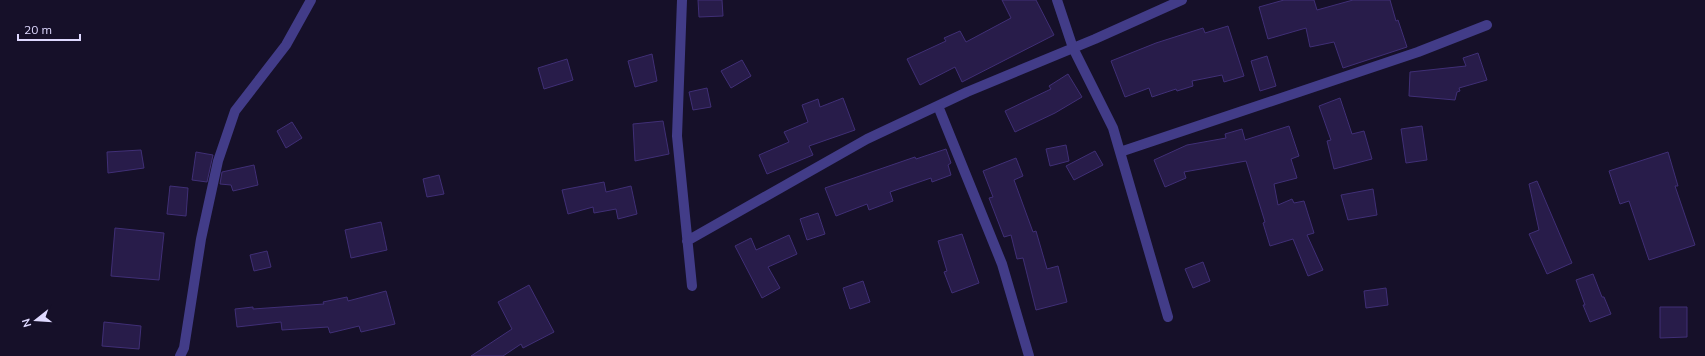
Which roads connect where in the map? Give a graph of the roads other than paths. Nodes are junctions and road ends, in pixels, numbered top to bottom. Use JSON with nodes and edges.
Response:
{"nodes":[{"id":1,"x":311,"y":0,"type":"edge"},
{"id":2,"x":682,"y":0,"type":"edge"},
{"id":3,"x":1057,"y":0,"type":"edge"},
{"id":4,"x":1182,"y":0,"type":"edge"},
{"id":5,"x":1487,"y":25,"type":"dead end"},
{"id":6,"x":1073,"y":48,"type":"junction"},
{"id":7,"x":938,"y":106,"type":"junction"},
{"id":8,"x":1120,"y":152,"type":"junction"},
{"id":9,"x":687,"y":241,"type":"junction"},
{"id":10,"x":692,"y":286,"type":"dead end"},
{"id":11,"x":1168,"y":317,"type":"dead end"},
{"id":12,"x":180,"y":356,"type":"edge"},
{"id":13,"x":1030,"y":356,"type":"edge"}],
"edges":[{"from":1,"to":12,"type":"street"},
{"from":2,"to":9,"type":"street"},
{"from":3,"to":6,"type":"street"},
{"from":4,"to":6,"type":"street"},
{"from":5,"to":8,"type":"street"},
{"from":6,"to":7,"type":"street"},
{"from":6,"to":8,"type":"street"},
{"from":7,"to":9,"type":"street"},
{"from":7,"to":13,"type":"street"},
{"from":8,"to":11,"type":"street"},
{"from":9,"to":10,"type":"street"}]}
